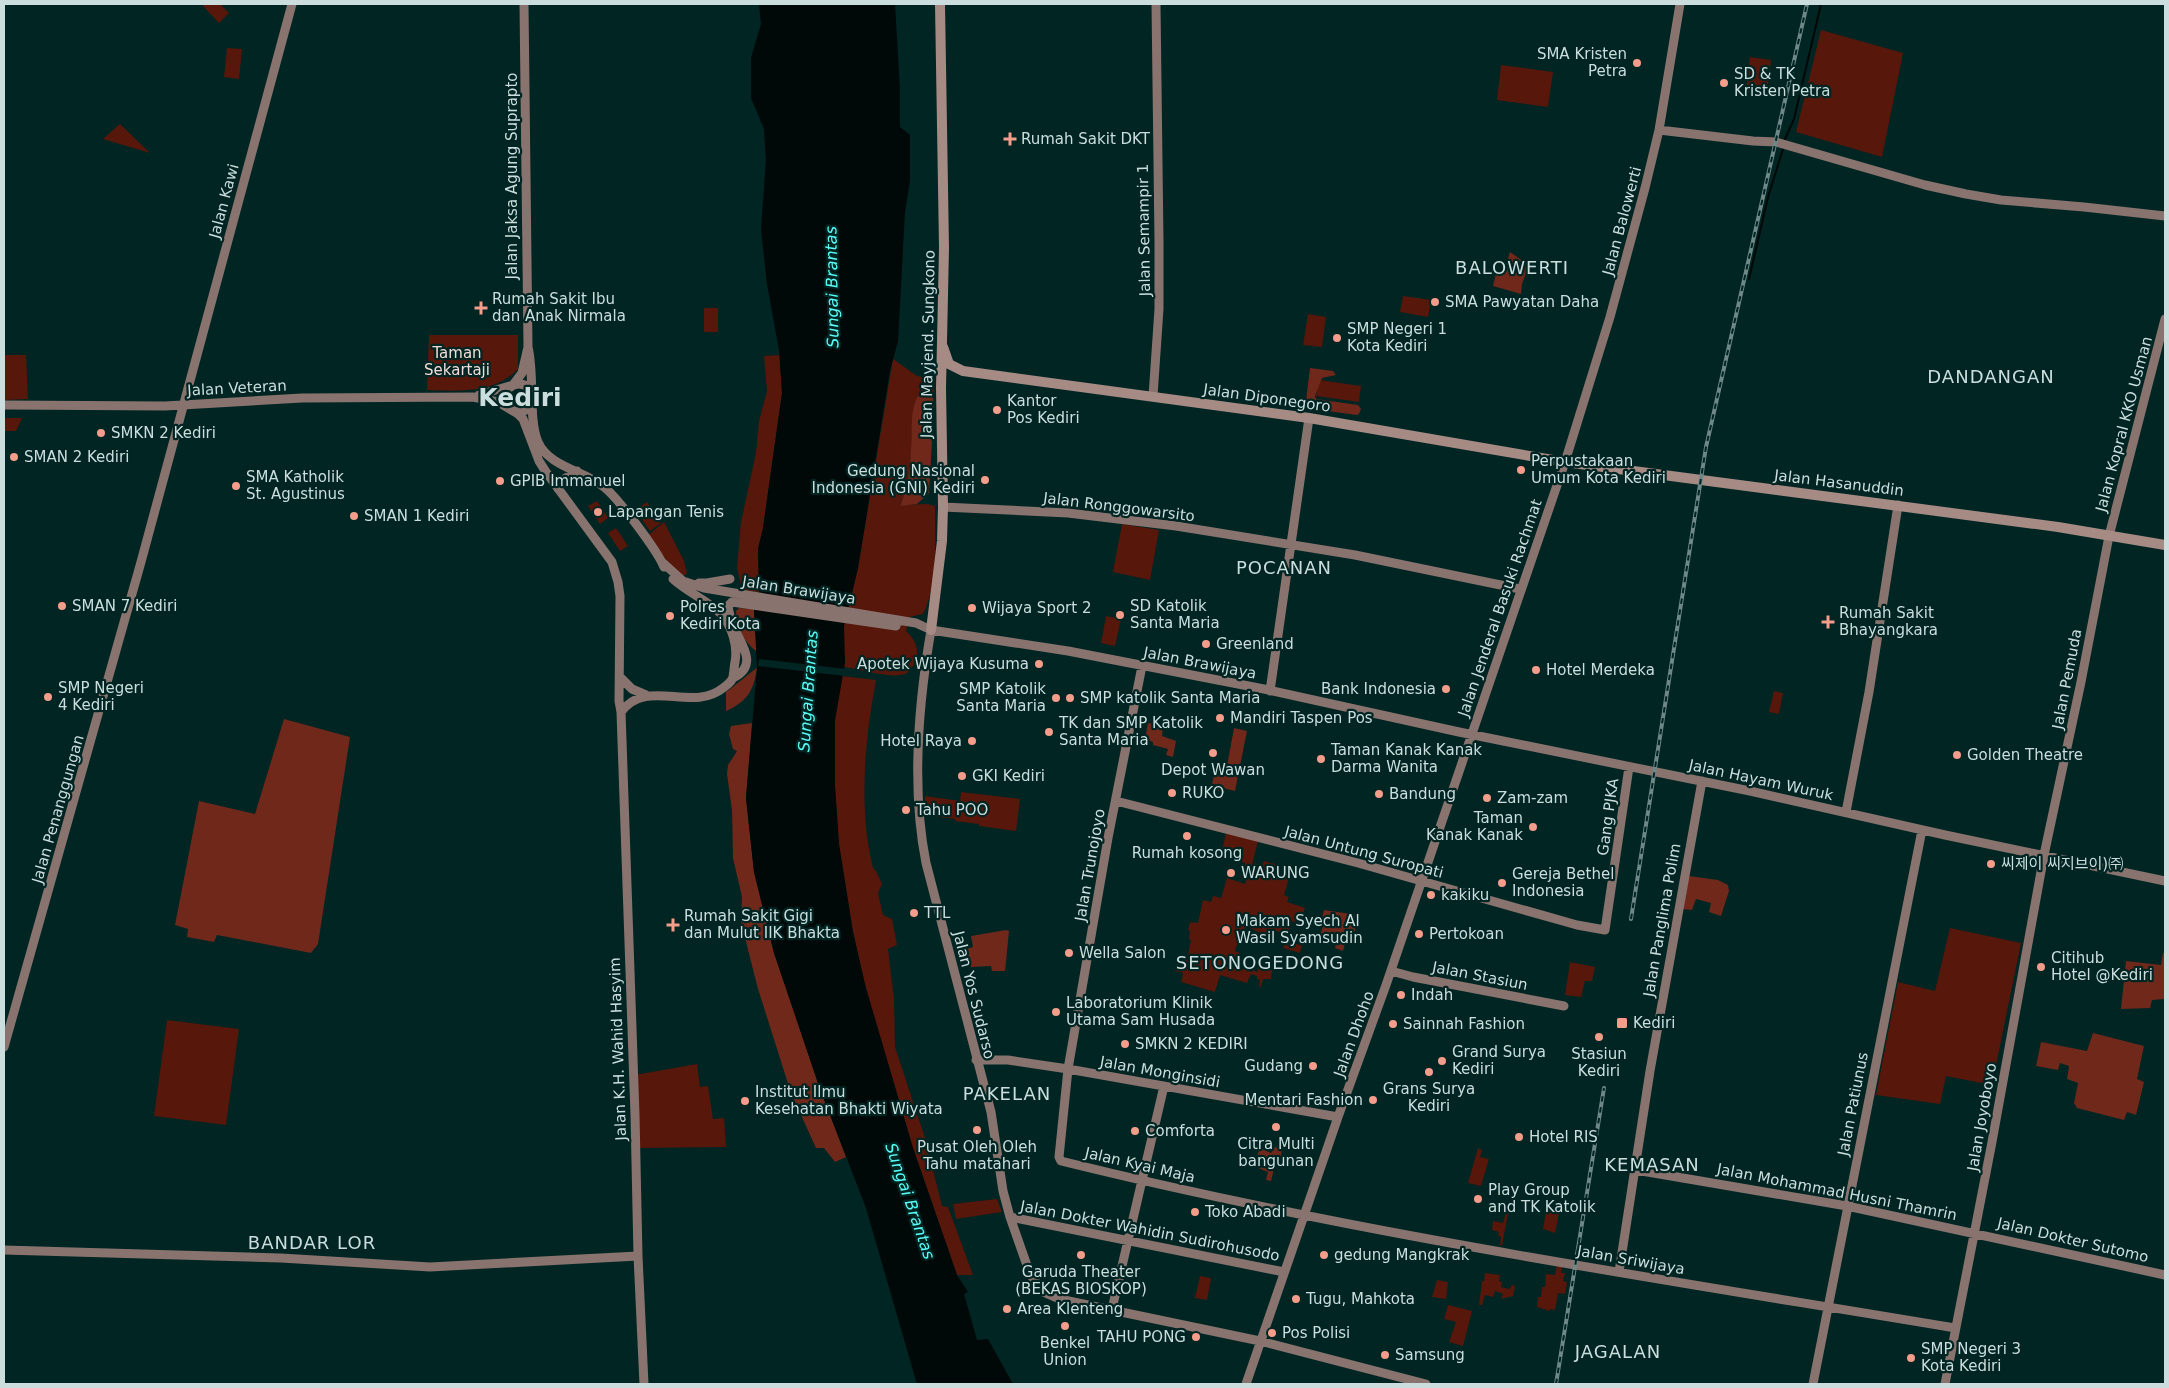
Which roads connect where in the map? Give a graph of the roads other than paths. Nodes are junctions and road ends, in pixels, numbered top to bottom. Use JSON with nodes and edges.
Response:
{"nodes":[{"id":1,"x":292,"y":4,"type":"edge"},
{"id":2,"x":524,"y":4,"type":"edge"},
{"id":3,"x":940,"y":4,"type":"edge"},
{"id":4,"x":1156,"y":4,"type":"edge"},
{"id":5,"x":1680,"y":4,"type":"edge"},
{"id":6,"x":1659,"y":130,"type":"junction"},
{"id":7,"x":2165,"y":216,"type":"edge"},
{"id":8,"x":2165,"y":319,"type":"edge"},
{"id":9,"x":528,"y":347,"type":"junction"},
{"id":10,"x":943,"y":347,"type":"junction"},
{"id":11,"x":963,"y":371,"type":"junction"},
{"id":12,"x":513,"y":385,"type":"junction"},
{"id":13,"x":941,"y":388,"type":"junction"},
{"id":14,"x":1153,"y":396,"type":"junction"},
{"id":15,"x":473,"y":397,"type":"junction"},
{"id":16,"x":533,"y":397,"type":"junction"},
{"id":17,"x":4,"y":405,"type":"edge"},
{"id":18,"x":184,"y":405,"type":"junction"},
{"id":19,"x":512,"y":410,"type":"junction"},
{"id":20,"x":1309,"y":418,"type":"junction"},
{"id":21,"x":1565,"y":462,"type":"junction"},
{"id":22,"x":578,"y":471,"type":"junction"},
{"id":23,"x":558,"y":489,"type":"junction"},
{"id":24,"x":1898,"y":505,"type":"junction"},
{"id":25,"x":943,"y":508,"type":"junction"},
{"id":26,"x":2109,"y":536,"type":"junction"},
{"id":27,"x":1292,"y":544,"type":"junction"},
{"id":28,"x":2165,"y":545,"type":"edge"},
{"id":29,"x":662,"y":562,"type":"junction"},
{"id":30,"x":730,"y":579,"type":"dead end"},
{"id":31,"x":689,"y":584,"type":"junction"},
{"id":32,"x":1520,"y":589,"type":"junction"},
{"id":33,"x":741,"y":598,"type":"junction"},
{"id":34,"x":926,"y":629,"type":"junction"},
{"id":35,"x":1142,"y":666,"type":"junction"},
{"id":36,"x":620,"y":677,"type":"junction"},
{"id":37,"x":733,"y":678,"type":"junction"},
{"id":38,"x":922,"y":682,"type":"joint"},
{"id":39,"x":1270,"y":691,"type":"junction"},
{"id":40,"x":649,"y":696,"type":"junction"},
{"id":41,"x":621,"y":712,"type":"junction"},
{"id":42,"x":1471,"y":735,"type":"junction"},
{"id":43,"x":1629,"y":767,"type":"junction"},
{"id":44,"x":1702,"y":782,"type":"junction"},
{"id":45,"x":1116,"y":801,"type":"junction"},
{"id":46,"x":1846,"y":812,"type":"junction"},
{"id":47,"x":1922,"y":830,"type":"junction"},
{"id":48,"x":2044,"y":855,"type":"junction"},
{"id":49,"x":2165,"y":881,"type":"edge"},
{"id":50,"x":1422,"y":882,"type":"junction"},
{"id":51,"x":1605,"y":930,"type":"joint"},
{"id":52,"x":1391,"y":970,"type":"junction"},
{"id":53,"x":1564,"y":1006,"type":"dead end"},
{"id":54,"x":4,"y":1047,"type":"edge"},
{"id":55,"x":976,"y":1060,"type":"junction"},
{"id":56,"x":1068,"y":1069,"type":"junction"},
{"id":57,"x":1164,"y":1086,"type":"junction"},
{"id":58,"x":1338,"y":1117,"type":"junction"},
{"id":59,"x":1636,"y":1170,"type":"junction"},
{"id":60,"x":1142,"y":1181,"type":"junction"},
{"id":61,"x":1847,"y":1206,"type":"junction"},
{"id":62,"x":1304,"y":1216,"type":"junction"},
{"id":63,"x":1010,"y":1217,"type":"junction"},
{"id":64,"x":1974,"y":1232,"type":"junction"},
{"id":65,"x":1129,"y":1240,"type":"junction"},
{"id":66,"x":4,"y":1250,"type":"edge"},
{"id":67,"x":638,"y":1256,"type":"junction"},
{"id":68,"x":1284,"y":1272,"type":"junction"},
{"id":69,"x":1619,"y":1272,"type":"junction"},
{"id":70,"x":2165,"y":1276,"type":"edge"},
{"id":71,"x":1828,"y":1307,"type":"junction"},
{"id":72,"x":1112,"y":1309,"type":"junction"},
{"id":73,"x":1955,"y":1328,"type":"junction"},
{"id":74,"x":1260,"y":1342,"type":"junction"},
{"id":75,"x":644,"y":1384,"type":"edge"},
{"id":76,"x":1246,"y":1384,"type":"edge"},
{"id":77,"x":1426,"y":1384,"type":"edge"},
{"id":78,"x":1813,"y":1384,"type":"edge"},
{"id":79,"x":1944,"y":1384,"type":"edge"}],
"edges":[{"from":1,"to":18,"type":"main road","name":"Jalan Kawi"},
{"from":2,"to":9,"type":"main road","name":"Jalan Jaksa Agung Suprapto"},
{"from":3,"to":10,"type":"main road","name":"Jalan Mayjend. Sungkono"},
{"from":4,"to":14,"type":"main road","name":"Jalan Semampir 1"},
{"from":5,"to":6,"type":"main road","name":"Jalan Balowerti"},
{"from":6,"to":7,"type":"main road"},
{"from":6,"to":21,"type":"main road","name":"Jalan Balowerti"},
{"from":8,"to":26,"type":"main road","name":"Jalan Kopral KKO Usman"},
{"from":9,"to":12,"type":"main road"},
{"from":9,"to":16,"type":"main road"},
{"from":10,"to":11,"type":"main road"},
{"from":10,"to":13,"type":"main road","name":"Jalan Mayjend. Sungkono"},
{"from":11,"to":13,"type":"main road"},
{"from":11,"to":14,"type":"main road","name":"Jalan Diponegoro"},
{"from":12,"to":15,"type":"main road"},
{"from":12,"to":16,"type":"main road"},
{"from":12,"to":19,"type":"main road"},
{"from":13,"to":25,"type":"main road","name":"Jalan Mayjend. Sungkono"},
{"from":14,"to":20,"type":"main road","name":"Jalan Diponegoro"},
{"from":15,"to":18,"type":"main road","name":"Jalan Veteran"},
{"from":15,"to":19,"type":"main road"},
{"from":16,"to":19,"type":"main road"},
{"from":16,"to":22,"type":"main road"},
{"from":17,"to":18,"type":"main road","name":"Jalan Veteran"},
{"from":18,"to":54,"type":"main road","name":"Jalan Penanggungan"},
{"from":19,"to":23,"type":"main road","name":"Jalan K.H. Wahid Hasyim"},
{"from":20,"to":21,"type":"main road","name":"Jalan Diponegoro"},
{"from":20,"to":27,"type":"main road"},
{"from":21,"to":24,"type":"main road","name":"Jalan Hasanuddin"},
{"from":21,"to":32,"type":"main road","name":"Jalan Jenderal Basuki Rachmat"},
{"from":22,"to":23,"type":"main road"},
{"from":22,"to":29,"type":"main road"},
{"from":23,"to":36,"type":"main road","name":"Jalan K.H. Wahid Hasyim"},
{"from":24,"to":26,"type":"main road","name":"Jalan Hasanuddin"},
{"from":24,"to":46,"type":"main road"},
{"from":25,"to":27,"type":"main road","name":"Jalan Ronggowarsito"},
{"from":25,"to":34,"type":"main road","name":"Jalan Mayjend. Sungkono"},
{"from":26,"to":28,"type":"main road","name":"Jalan Hasanuddin"},
{"from":26,"to":48,"type":"main road","name":"Jalan Pemuda"},
{"from":27,"to":32,"type":"main road","name":"Jalan Ronggowarsito"},
{"from":27,"to":39,"type":"main road"},
{"from":29,"to":31,"type":"main road"},
{"from":29,"to":37,"type":"main road"},
{"from":30,"to":31,"type":"main road"},
{"from":31,"to":33,"type":"main road","name":"Jalan Brawijaya"},
{"from":32,"to":42,"type":"main road","name":"Jalan Jenderal Basuki Rachmat"},
{"from":33,"to":34,"type":"main road","name":"Jalan Brawijaya"},
{"from":33,"to":37,"type":"main road"},
{"from":34,"to":35,"type":"main road","name":"Jalan Brawijaya"},
{"from":34,"to":38,"type":"main road","name":"Jalan Mayjend. Sungkono"},
{"from":35,"to":39,"type":"main road","name":"Jalan Brawijaya"},
{"from":35,"to":45,"type":"main road","name":"Jalan Trunojoyo"},
{"from":36,"to":40,"type":"main road"},
{"from":36,"to":41,"type":"main road","name":"Jalan K.H. Wahid Hasyim"},
{"from":37,"to":40,"type":"main road"},
{"from":38,"to":55,"type":"main road","name":"Jalan Yos Sudarso"},
{"from":39,"to":42,"type":"main road","name":"Jalan Brawijaya"},
{"from":40,"to":41,"type":"main road"},
{"from":41,"to":67,"type":"main road","name":"Jalan K.H. Wahid Hasyim"},
{"from":42,"to":43,"type":"main road","name":"Jalan Hayam Wuruk"},
{"from":42,"to":50,"type":"main road","name":"Jalan Dhoho"},
{"from":43,"to":44,"type":"main road","name":"Jalan Hayam Wuruk"},
{"from":43,"to":51,"type":"main road","name":"Gang PJKA"},
{"from":44,"to":46,"type":"main road","name":"Jalan Hayam Wuruk"},
{"from":44,"to":59,"type":"main road","name":"Jalan Panglima Polim"},
{"from":45,"to":50,"type":"main road","name":"Jalan Untung Suropati"},
{"from":45,"to":56,"type":"main road","name":"Jalan Trunojoyo"},
{"from":46,"to":47,"type":"main road","name":"Jalan Hayam Wuruk"},
{"from":47,"to":48,"type":"main road","name":"Jalan Hayam Wuruk"},
{"from":47,"to":61,"type":"main road","name":"Jalan Patiunus"},
{"from":48,"to":49,"type":"main road","name":"Jalan Hayam Wuruk"},
{"from":48,"to":64,"type":"main road","name":"Jalan Joyoboyo"},
{"from":50,"to":51,"type":"main road","name":"Jalan Untung Suropati"},
{"from":50,"to":52,"type":"main road","name":"Jalan Dhoho"},
{"from":52,"to":53,"type":"main road","name":"Jalan Stasiun"},
{"from":52,"to":58,"type":"main road","name":"Jalan Dhoho"},
{"from":55,"to":56,"type":"main road","name":"Jalan Monginsidi"},
{"from":55,"to":63,"type":"main road","name":"Jalan Yos Sudarso"},
{"from":56,"to":57,"type":"main road","name":"Jalan Monginsidi"},
{"from":56,"to":60,"type":"main road","name":"Jalan Kyai Maja"},
{"from":57,"to":58,"type":"main road","name":"Jalan Monginsidi"},
{"from":57,"to":60,"type":"main road"},
{"from":58,"to":62,"type":"main road","name":"Jalan Dhoho"},
{"from":59,"to":61,"type":"main road","name":"Jalan Mohammad Husni Thamrin"},
{"from":59,"to":69,"type":"main road","name":"Jalan Panglima Polim"},
{"from":60,"to":62,"type":"main road","name":"Jalan Kyai Maja"},
{"from":60,"to":65,"type":"main road"},
{"from":61,"to":64,"type":"main road","name":"Jalan Mohammad Husni Thamrin"},
{"from":61,"to":71,"type":"main road","name":"Jalan Patiunus"},
{"from":62,"to":68,"type":"main road","name":"Jalan Dhoho"},
{"from":62,"to":69,"type":"main road","name":"Jalan Sriwijaya"},
{"from":63,"to":65,"type":"main road","name":"Jalan Dokter Wahidin Sudirohusodo"},
{"from":63,"to":72,"type":"main road","name":"Jalan Yos Sudarso"},
{"from":64,"to":70,"type":"main road","name":"Jalan Dokter Sutomo"},
{"from":64,"to":73,"type":"main road","name":"Jalan Joyoboyo"},
{"from":65,"to":68,"type":"main road","name":"Jalan Dokter Wahidin Sudirohusodo"},
{"from":65,"to":72,"type":"main road"},
{"from":66,"to":67,"type":"main road"},
{"from":67,"to":75,"type":"main road","name":"Jalan K.H. Wahid Hasyim"},
{"from":68,"to":74,"type":"main road","name":"Jalan Dhoho"},
{"from":69,"to":71,"type":"main road","name":"Jalan Sriwijaya"},
{"from":71,"to":73,"type":"main road","name":"Jalan Sriwijaya"},
{"from":71,"to":78,"type":"main road","name":"Jalan Patiunus"},
{"from":72,"to":74,"type":"main road","name":"Jalan Yos Sudarso"},
{"from":73,"to":79,"type":"main road","name":"Jalan Joyoboyo"},
{"from":74,"to":76,"type":"main road","name":"Jalan Dhoho"},
{"from":74,"to":77,"type":"main road","name":"Jalan Yos Sudarso"}]}
